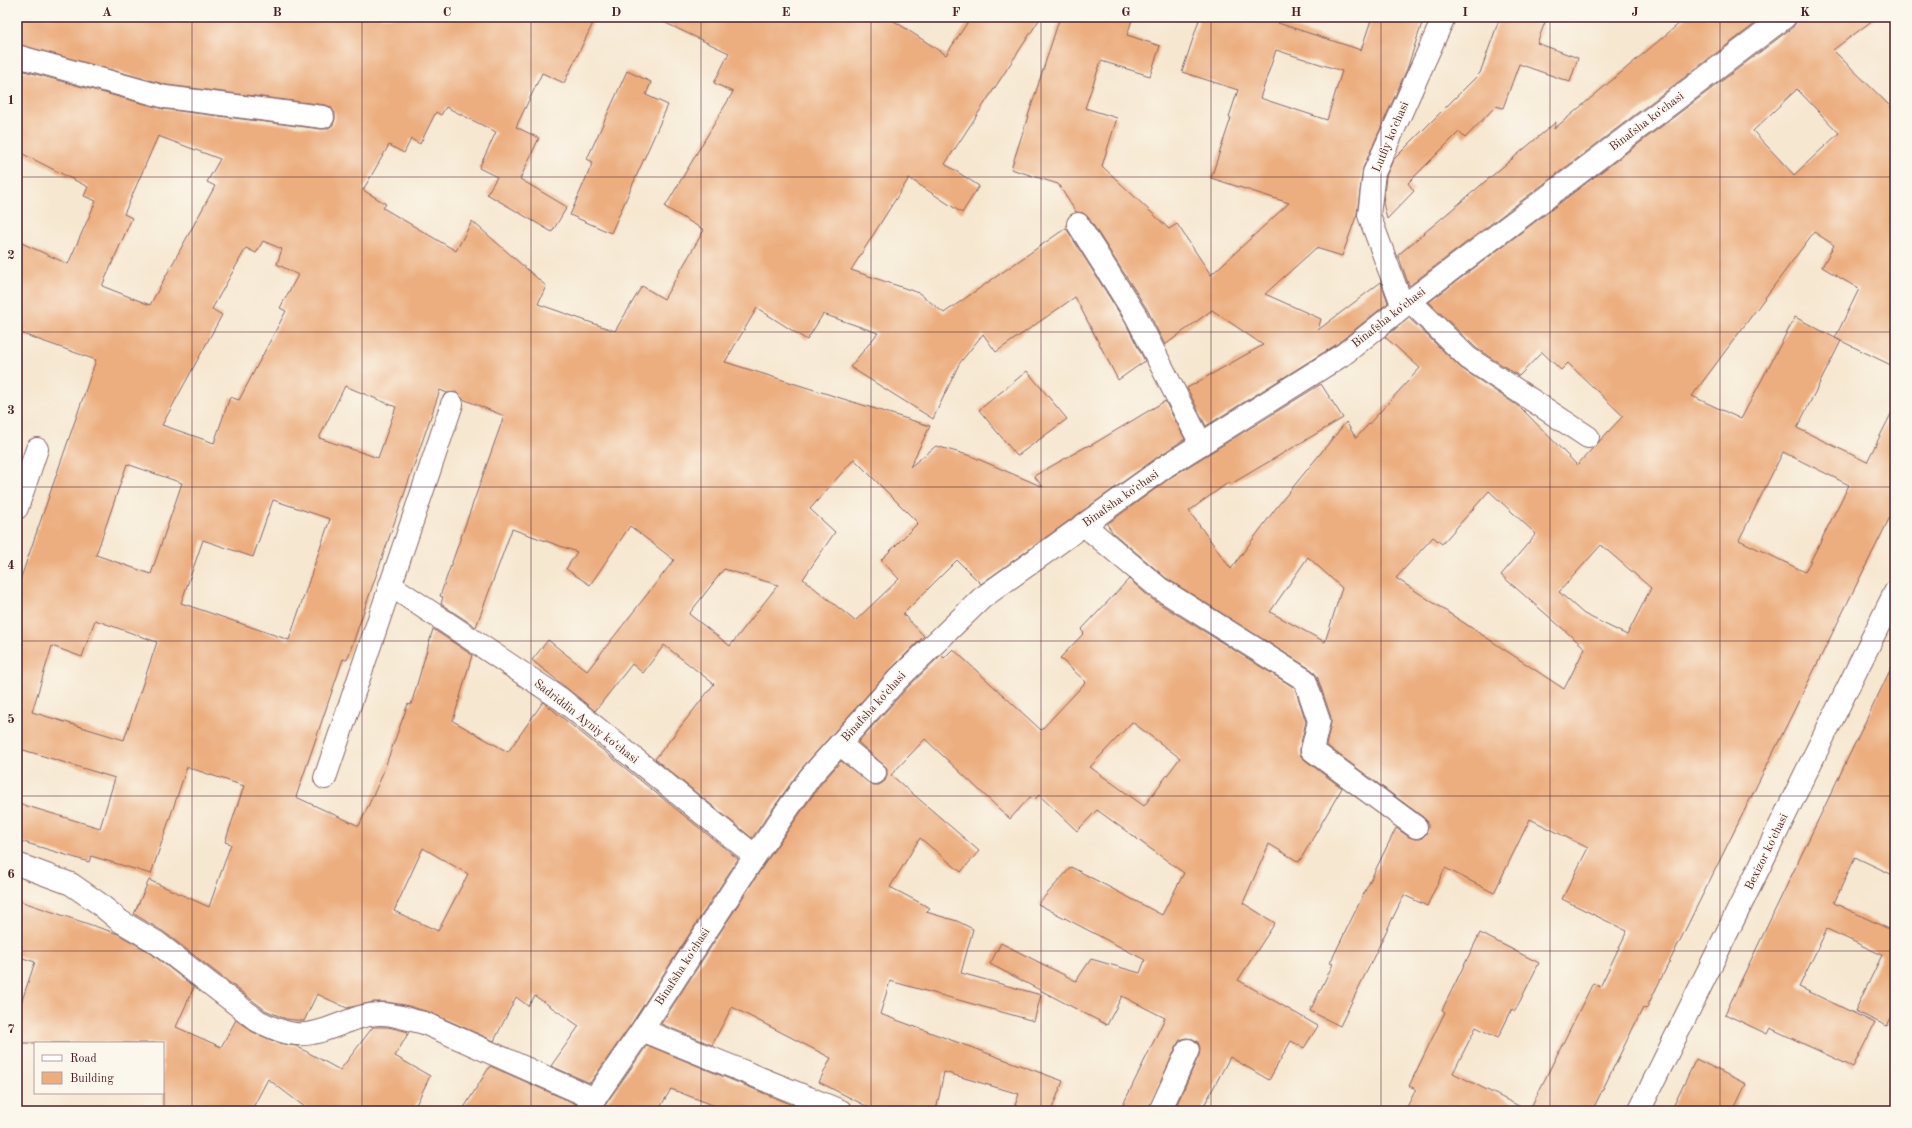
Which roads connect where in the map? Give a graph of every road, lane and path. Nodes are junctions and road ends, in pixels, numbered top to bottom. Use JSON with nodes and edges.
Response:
{"nodes":[{"id":1,"x":1444,"y":17,"type":"edge"},
{"id":2,"x":1785,"y":17,"type":"edge"},
{"id":3,"x":17,"y":56,"type":"edge"},
{"id":4,"x":323,"y":117,"type":"dead end"},
{"id":5,"x":1078,"y":224,"type":"dead end"},
{"id":6,"x":1407,"y":304,"type":"junction"},
{"id":7,"x":452,"y":404,"type":"dead end"},
{"id":8,"x":1588,"y":437,"type":"dead end"},
{"id":9,"x":1201,"y":444,"type":"junction"},
{"id":10,"x":37,"y":449,"type":"dead end"},
{"id":11,"x":17,"y":508,"type":"edge"},
{"id":12,"x":1084,"y":525,"type":"junction"},
{"id":13,"x":390,"y":585,"type":"junction"},
{"id":14,"x":1895,"y":592,"type":"edge"},
{"id":15,"x":840,"y":744,"type":"junction"},
{"id":16,"x":875,"y":773,"type":"dead end"},
{"id":17,"x":325,"y":778,"type":"dead end"},
{"id":18,"x":1416,"y":827,"type":"dead end"},
{"id":19,"x":755,"y":856,"type":"junction"},
{"id":20,"x":17,"y":864,"type":"edge"},
{"id":21,"x":642,"y":1030,"type":"junction"},
{"id":22,"x":1188,"y":1050,"type":"dead end"},
{"id":23,"x":591,"y":1105,"type":"edge"},
{"id":24,"x":841,"y":1111,"type":"edge"},
{"id":25,"x":1160,"y":1111,"type":"edge"},
{"id":26,"x":1638,"y":1111,"type":"edge"}],
"edges":[{"from":1,"to":6,"type":"street","name":"Lutfiy koʻchasi"},
{"from":2,"to":6,"type":"street","name":"Binafsha koʻchasi"},
{"from":3,"to":4,"type":"street"},
{"from":5,"to":9,"type":"street"},
{"from":6,"to":8,"type":"street"},
{"from":6,"to":9,"type":"street","name":"Binafsha koʻchasi"},
{"from":7,"to":13,"type":"street"},
{"from":9,"to":12,"type":"street","name":"Binafsha koʻchasi"},
{"from":10,"to":11,"type":"street"},
{"from":12,"to":15,"type":"street","name":"Binafsha koʻchasi"},
{"from":12,"to":18,"type":"street"},
{"from":13,"to":17,"type":"street"},
{"from":13,"to":19,"type":"street","name":"Sadriddin Ayniy koʻchasi"},
{"from":14,"to":26,"type":"street","name":"Bexizor koʻchasi"},
{"from":15,"to":16,"type":"street"},
{"from":15,"to":19,"type":"street","name":"Binafsha koʻchasi"},
{"from":19,"to":21,"type":"street","name":"Binafsha koʻchasi"},
{"from":20,"to":23,"type":"street"},
{"from":21,"to":23,"type":"street","name":"Binafsha koʻchasi"},
{"from":21,"to":24,"type":"street"},
{"from":22,"to":25,"type":"street"}]}
